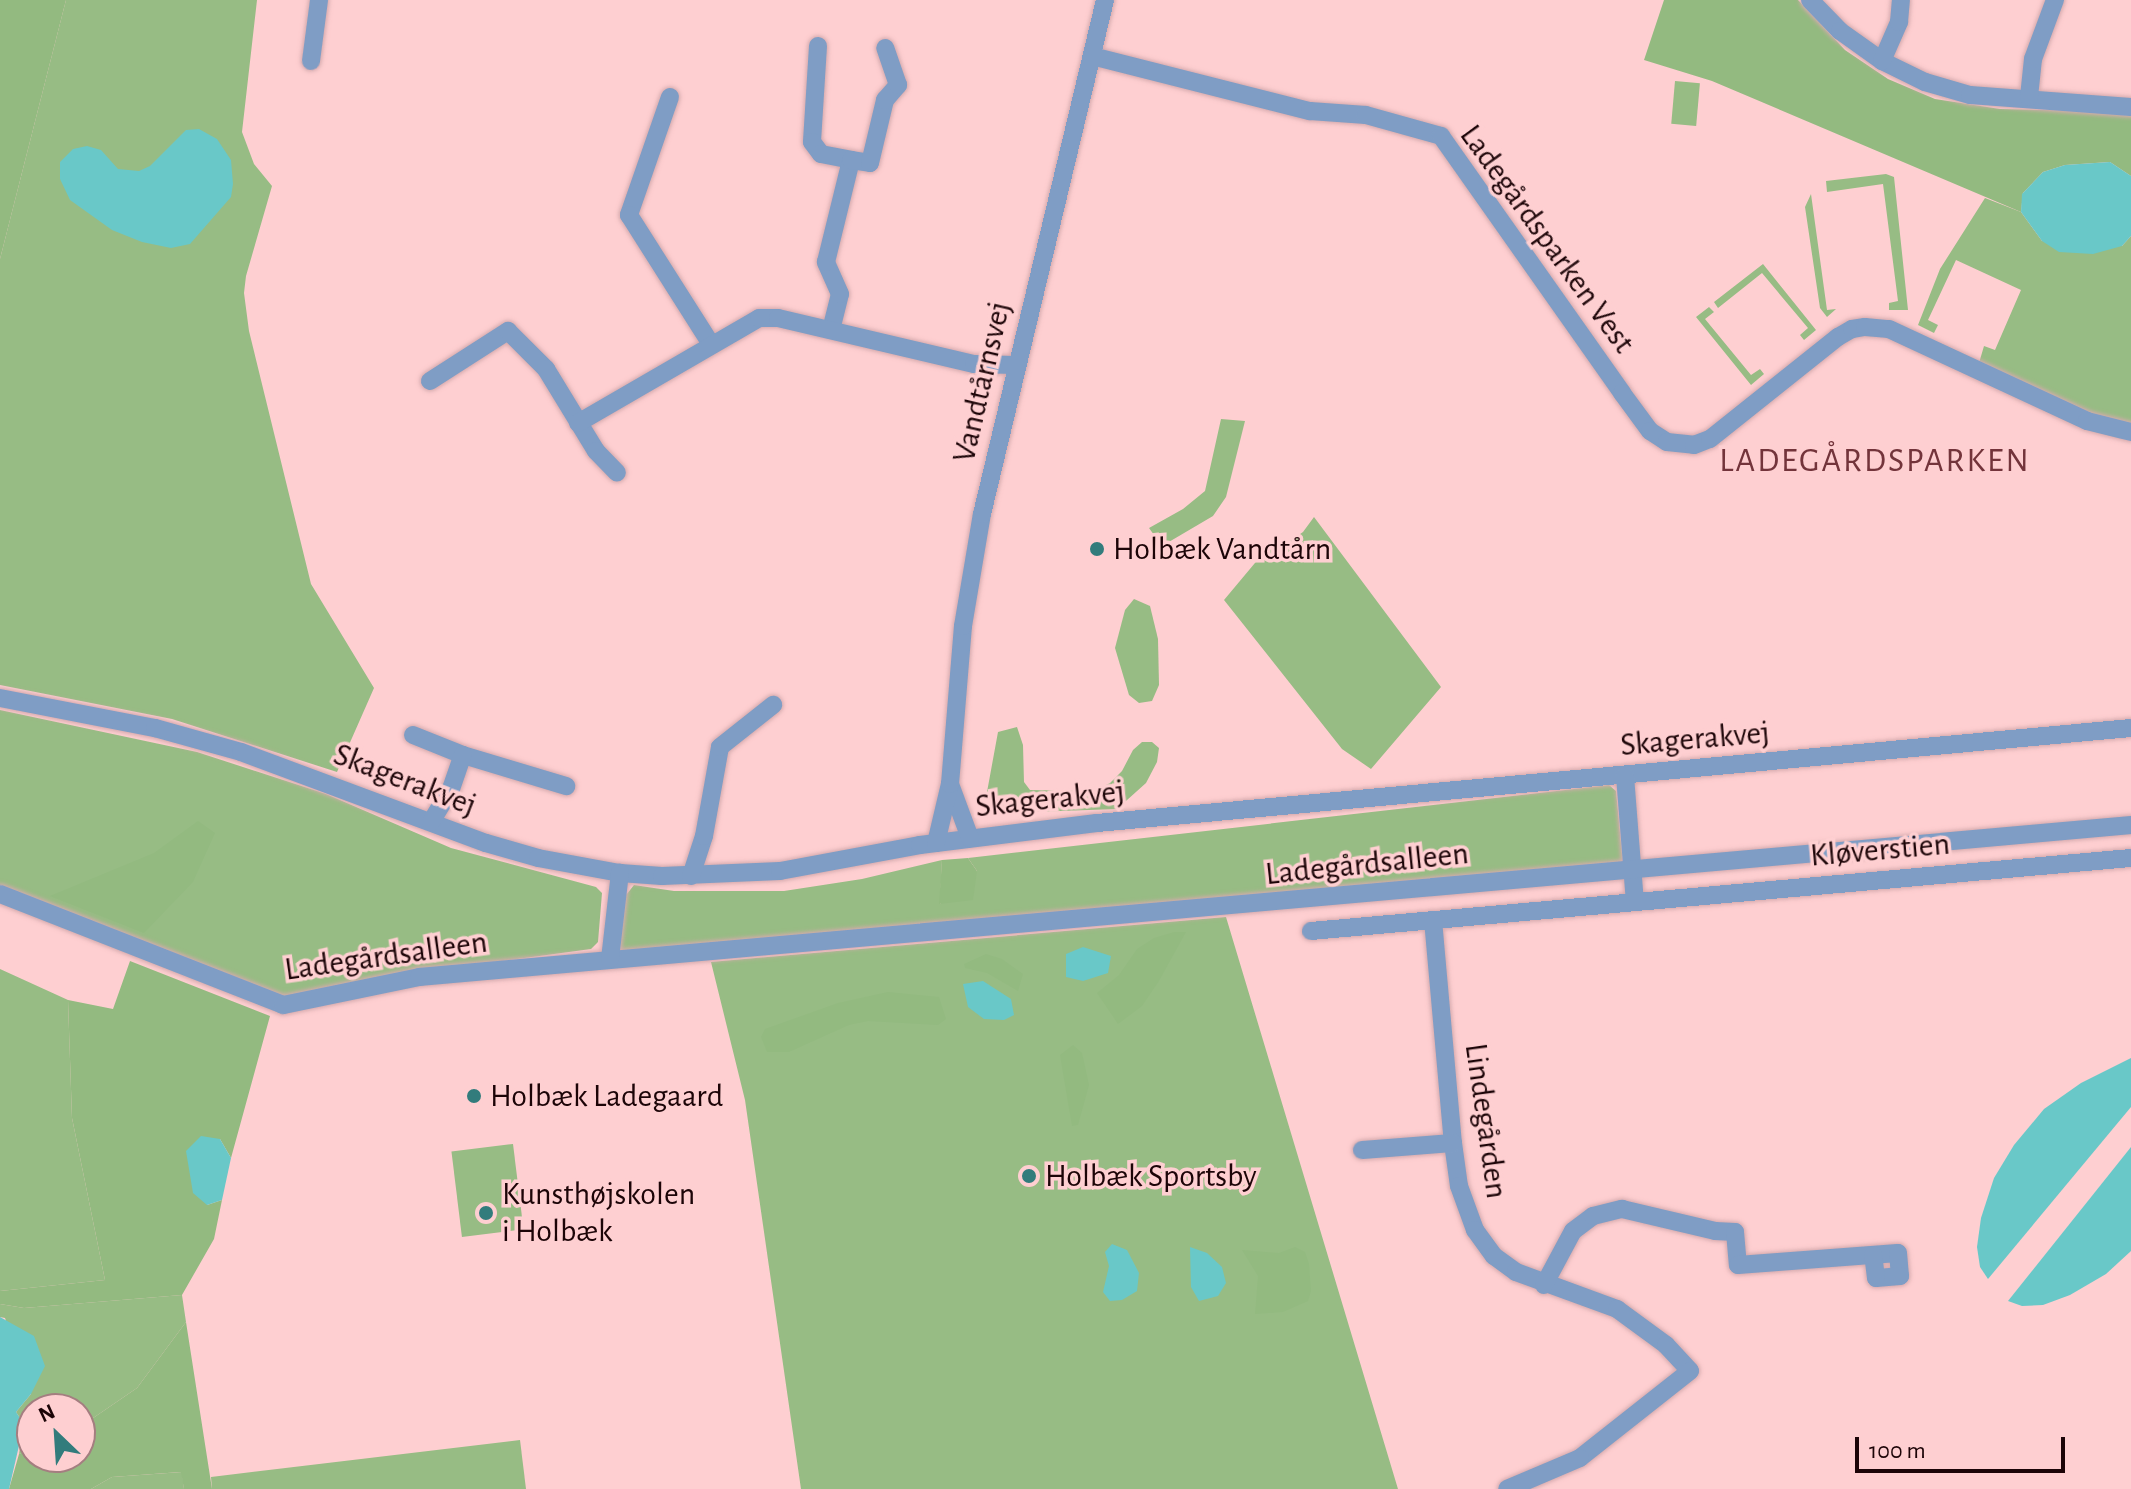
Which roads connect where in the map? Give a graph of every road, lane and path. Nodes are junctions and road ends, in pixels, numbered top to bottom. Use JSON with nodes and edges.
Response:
{"nodes":[{"id":1,"x":319,"y":0,"type":"edge"},
{"id":2,"x":1105,"y":0,"type":"edge"},
{"id":3,"x":1810,"y":0,"type":"edge"},
{"id":4,"x":1901,"y":0,"type":"edge"},
{"id":5,"x":2055,"y":0,"type":"edge"},
{"id":6,"x":818,"y":46,"type":"dead end"},
{"id":7,"x":885,"y":48,"type":"dead end"},
{"id":8,"x":1092,"y":56,"type":"junction"},
{"id":9,"x":311,"y":61,"type":"dead end"},
{"id":10,"x":1882,"y":61,"type":"junction"},
{"id":11,"x":670,"y":97,"type":"dead end"},
{"id":12,"x":2029,"y":97,"type":"junction"},
{"id":13,"x":2131,"y":107,"type":"edge"},
{"id":14,"x":851,"y":160,"type":"junction"},
{"id":15,"x":831,"y":330,"type":"junction"},
{"id":16,"x":711,"y":344,"type":"junction"},
{"id":17,"x":1013,"y":374,"type":"junction"},
{"id":18,"x":430,"y":381,"type":"dead end"},
{"id":19,"x":578,"y":423,"type":"junction"},
{"id":20,"x":2131,"y":432,"type":"edge"},
{"id":21,"x":617,"y":473,"type":"dead end"},
{"id":22,"x":0,"y":698,"type":"edge"},
{"id":23,"x":773,"y":705,"type":"dead end"},
{"id":24,"x":2131,"y":728,"type":"edge"},
{"id":25,"x":413,"y":735,"type":"dead end"},
{"id":26,"x":463,"y":755,"type":"junction"},
{"id":27,"x":1625,"y":776,"type":"junction"},
{"id":28,"x":950,"y":784,"type":"junction"},
{"id":29,"x":566,"y":786,"type":"dead end"},
{"id":30,"x":439,"y":825,"type":"junction"},
{"id":31,"x":2131,"y":825,"type":"edge"},
{"id":32,"x":704,"y":836,"type":"junction"},
{"id":33,"x":970,"y":838,"type":"junction"},
{"id":34,"x":936,"y":843,"type":"junction"},
{"id":35,"x":2131,"y":858,"type":"edge"},
{"id":36,"x":1632,"y":869,"type":"junction"},
{"id":37,"x":620,"y":873,"type":"junction"},
{"id":38,"x":691,"y":876,"type":"junction"},
{"id":39,"x":716,"y":876,"type":"junction"},
{"id":40,"x":0,"y":894,"type":"edge"},
{"id":41,"x":1635,"y":902,"type":"junction"},
{"id":42,"x":1433,"y":920,"type":"junction"},
{"id":43,"x":1311,"y":931,"type":"dead end"},
{"id":44,"x":610,"y":959,"type":"junction"},
{"id":45,"x":1453,"y":1143,"type":"junction"},
{"id":46,"x":1362,"y":1150,"type":"dead end"},
{"id":47,"x":1873,"y":1255,"type":"dead end"},
{"id":48,"x":1544,"y":1285,"type":"junction"},
{"id":49,"x":1507,"y":1489,"type":"edge"}],
"edges":[{"from":1,"to":9,"type":"street"},
{"from":2,"to":8,"type":"street","name":"Vandtårnsvej"},
{"from":3,"to":10,"type":"street"},
{"from":4,"to":10,"type":"street"},
{"from":5,"to":12,"type":"street"},
{"from":6,"to":14,"type":"street"},
{"from":7,"to":14,"type":"street"},
{"from":8,"to":17,"type":"street","name":"Vandtårnsvej"},
{"from":8,"to":20,"type":"street","name":"Ladegårdsparken Vest"},
{"from":10,"to":12,"type":"street"},
{"from":11,"to":16,"type":"street"},
{"from":12,"to":13,"type":"street"},
{"from":14,"to":15,"type":"street"},
{"from":15,"to":16,"type":"street"},
{"from":15,"to":17,"type":"street"},
{"from":16,"to":19,"type":"street"},
{"from":17,"to":28,"type":"street","name":"Vandtårnsvej"},
{"from":18,"to":19,"type":"street"},
{"from":19,"to":21,"type":"street"},
{"from":22,"to":30,"type":"street","name":"Skagerakvej"},
{"from":23,"to":32,"type":"street"},
{"from":24,"to":27,"type":"street","name":"Skagerakvej"},
{"from":25,"to":26,"type":"street"},
{"from":26,"to":29,"type":"street"},
{"from":26,"to":30,"type":"street"},
{"from":27,"to":33,"type":"street","name":"Skagerakvej"},
{"from":27,"to":36,"type":"street"},
{"from":28,"to":33,"type":"street","name":"Vandtårnsvej"},
{"from":28,"to":34,"type":"street","name":"Vandtårnsvej"},
{"from":30,"to":37,"type":"street","name":"Skagerakvej"},
{"from":31,"to":36,"type":"street","name":"Ladegårdsalleen"},
{"from":32,"to":38,"type":"street"},
{"from":32,"to":39,"type":"street"},
{"from":33,"to":34,"type":"street","name":"Skagerakvej"},
{"from":34,"to":39,"type":"street","name":"Skagerakvej"},
{"from":35,"to":41,"type":"street","name":"Kløverstien"},
{"from":36,"to":41,"type":"street"},
{"from":36,"to":44,"type":"street","name":"Ladegårdsalleen"},
{"from":37,"to":38,"type":"street","name":"Skagerakvej"},
{"from":37,"to":44,"type":"street"},
{"from":38,"to":39,"type":"street","name":"Skagerakvej"},
{"from":40,"to":44,"type":"street","name":"Ladegårdsalleen"},
{"from":41,"to":42,"type":"street","name":"Kløverstien"},
{"from":42,"to":43,"type":"street","name":"Kløverstien"},
{"from":42,"to":45,"type":"street","name":"Lindegården"},
{"from":45,"to":46,"type":"street"},
{"from":45,"to":48,"type":"street","name":"Lindegården"},
{"from":47,"to":48,"type":"street"},
{"from":48,"to":49,"type":"street","name":"Lindegården"}]}
